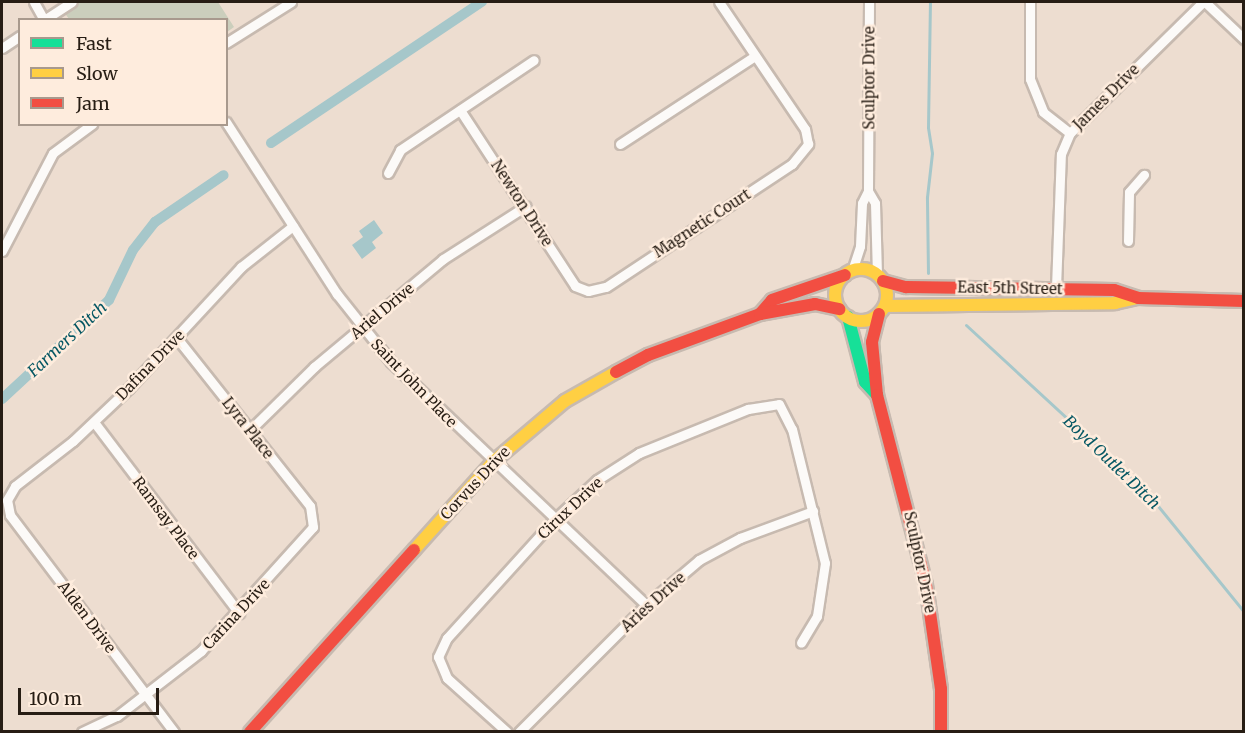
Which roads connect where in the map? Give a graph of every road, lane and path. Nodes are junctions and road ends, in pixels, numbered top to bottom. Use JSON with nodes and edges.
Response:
{"nodes":[{"id":1,"x":34,"y":2,"type":"edge"},
{"id":2,"x":72,"y":2,"type":"edge"},
{"id":3,"x":291,"y":2,"type":"edge"},
{"id":4,"x":719,"y":2,"type":"edge"},
{"id":5,"x":869,"y":2,"type":"edge"},
{"id":6,"x":1030,"y":2,"type":"edge"},
{"id":7,"x":1204,"y":2,"type":"edge"},
{"id":8,"x":43,"y":18,"type":"edge"},
{"id":9,"x":47,"y":18,"type":"edge"},
{"id":10,"x":18,"y":37,"type":"edge"},
{"id":11,"x":1244,"y":39,"type":"edge"},
{"id":12,"x":228,"y":42,"type":"edge"},
{"id":13,"x":2,"y":48,"type":"edge"},
{"id":14,"x":755,"y":56,"type":"junction"},
{"id":15,"x":534,"y":60,"type":"dead end"},
{"id":16,"x":460,"y":110,"type":"junction"},
{"id":17,"x":228,"y":125,"type":"edge"},
{"id":18,"x":89,"y":126,"type":"edge"},
{"id":19,"x":1070,"y":133,"type":"junction"},
{"id":20,"x":620,"y":144,"type":"dead end"},
{"id":21,"x":388,"y":173,"type":"dead end"},
{"id":22,"x":1144,"y":175,"type":"dead end"},
{"id":23,"x":868,"y":191,"type":"junction"},
{"id":24,"x":525,"y":206,"type":"junction"},
{"id":25,"x":293,"y":226,"type":"junction"},
{"id":26,"x":1128,"y":241,"type":"dead end"},
{"id":27,"x":2,"y":251,"type":"edge"},
{"id":28,"x":849,"y":273,"type":"junction"},
{"id":29,"x":880,"y":278,"type":"junction"},
{"id":30,"x":1056,"y":288,"type":"junction"},
{"id":31,"x":588,"y":291,"type":"joint"},
{"id":32,"x":1138,"y":297,"type":"junction"},
{"id":33,"x":1244,"y":301,"type":"edge"},
{"id":34,"x":882,"y":310,"type":"junction"},
{"id":35,"x":844,"y":313,"type":"junction"},
{"id":36,"x":760,"y":314,"type":"junction"},
{"id":37,"x":362,"y":328,"type":"junction"},
{"id":38,"x":177,"y":338,"type":"junction"},
{"id":39,"x":877,"y":395,"type":"junction"},
{"id":40,"x":94,"y":422,"type":"junction"},
{"id":41,"x":250,"y":430,"type":"junction"},
{"id":42,"x":493,"y":462,"type":"junction"},
{"id":43,"x":4,"y":502,"type":"edge"},
{"id":44,"x":813,"y":511,"type":"junction"},
{"id":45,"x":555,"y":519,"type":"junction"},
{"id":46,"x":314,"y":521,"type":"joint"},
{"id":47,"x":646,"y":605,"type":"junction"},
{"id":48,"x":239,"y":613,"type":"junction"},
{"id":49,"x":801,"y":643,"type":"dead end"},
{"id":50,"x":146,"y":696,"type":"junction"},
{"id":51,"x":82,"y":732,"type":"edge"},
{"id":52,"x":174,"y":732,"type":"edge"},
{"id":53,"x":250,"y":732,"type":"edge"},
{"id":54,"x":507,"y":732,"type":"edge"},
{"id":55,"x":519,"y":732,"type":"edge"},
{"id":56,"x":940,"y":732,"type":"edge"}],
"edges":[{"from":1,"to":8,"type":"street"},
{"from":2,"to":9,"type":"street"},
{"from":3,"to":12,"type":"street"},
{"from":4,"to":14,"type":"street"},
{"from":5,"to":23,"type":"street","name":"Sculptor Drive"},
{"from":6,"to":19,"type":"street"},
{"from":7,"to":11,"type":"street"},
{"from":7,"to":19,"type":"street","name":"James Drive"},
{"from":10,"to":13,"type":"street"},
{"from":14,"to":20,"type":"street"},
{"from":14,"to":31,"type":"street","name":"Magnetic Court"},
{"from":15,"to":16,"type":"street"},
{"from":16,"to":21,"type":"street"},
{"from":16,"to":24,"type":"street","name":"Newton Drive"},
{"from":17,"to":25,"type":"street","name":"Saint John Place"},
{"from":18,"to":27,"type":"street"},
{"from":19,"to":30,"type":"street","name":"James Drive"},
{"from":22,"to":26,"type":"street"},
{"from":23,"to":28,"type":"street","name":"Sculptor Drive"},
{"from":23,"to":29,"type":"street","name":"Sculptor Drive"},
{"from":24,"to":31,"type":"street","name":"Newton Drive"},
{"from":24,"to":37,"type":"street","name":"Ariel Drive"},
{"from":25,"to":37,"type":"street","name":"Saint John Place"},
{"from":25,"to":38,"type":"street","name":"Dafina Drive"},
{"from":28,"to":29,"type":"street"},
{"from":28,"to":35,"type":"street"},
{"from":28,"to":36,"type":"street","name":"Corvus Drive"},
{"from":29,"to":30,"type":"street","name":"East 5th Street"},
{"from":29,"to":34,"type":"street"},
{"from":30,"to":32,"type":"street","name":"East 5th Street"},
{"from":32,"to":33,"type":"street","name":"East 5th Street"},
{"from":32,"to":34,"type":"street","name":"East 5th Street"},
{"from":34,"to":35,"type":"street"},
{"from":34,"to":39,"type":"street","name":"Sculptor Drive"},
{"from":35,"to":36,"type":"street","name":"Corvus Drive"},
{"from":35,"to":39,"type":"street","name":"Sculptor Drive"},
{"from":36,"to":42,"type":"street","name":"Corvus Drive"},
{"from":37,"to":41,"type":"street","name":"Ariel Drive"},
{"from":37,"to":42,"type":"street","name":"Saint John Place"},
{"from":38,"to":40,"type":"street","name":"Dafina Drive"},
{"from":38,"to":41,"type":"street","name":"Lyra Place"},
{"from":39,"to":56,"type":"street","name":"Sculptor Drive"},
{"from":40,"to":43,"type":"street","name":"Dafina Drive"},
{"from":40,"to":48,"type":"street","name":"Ramsay Place"},
{"from":41,"to":46,"type":"street","name":"Lyra Place"},
{"from":42,"to":45,"type":"street","name":"Saint John Place"},
{"from":42,"to":53,"type":"street","name":"Corvus Drive"},
{"from":43,"to":50,"type":"street","name":"Alden Drive"},
{"from":44,"to":45,"type":"street","name":"Cirux Drive"},
{"from":44,"to":47,"type":"street","name":"Aries Drive"},
{"from":44,"to":49,"type":"street"},
{"from":45,"to":47,"type":"street","name":"Saint John Place"},
{"from":45,"to":54,"type":"street","name":"Cirux Drive"},
{"from":46,"to":48,"type":"street","name":"Carina Drive"},
{"from":47,"to":55,"type":"street","name":"Aries Drive"},
{"from":48,"to":50,"type":"street","name":"Carina Drive"},
{"from":50,"to":51,"type":"street","name":"Carina Drive"},
{"from":50,"to":52,"type":"street","name":"Alden Drive"}]}
